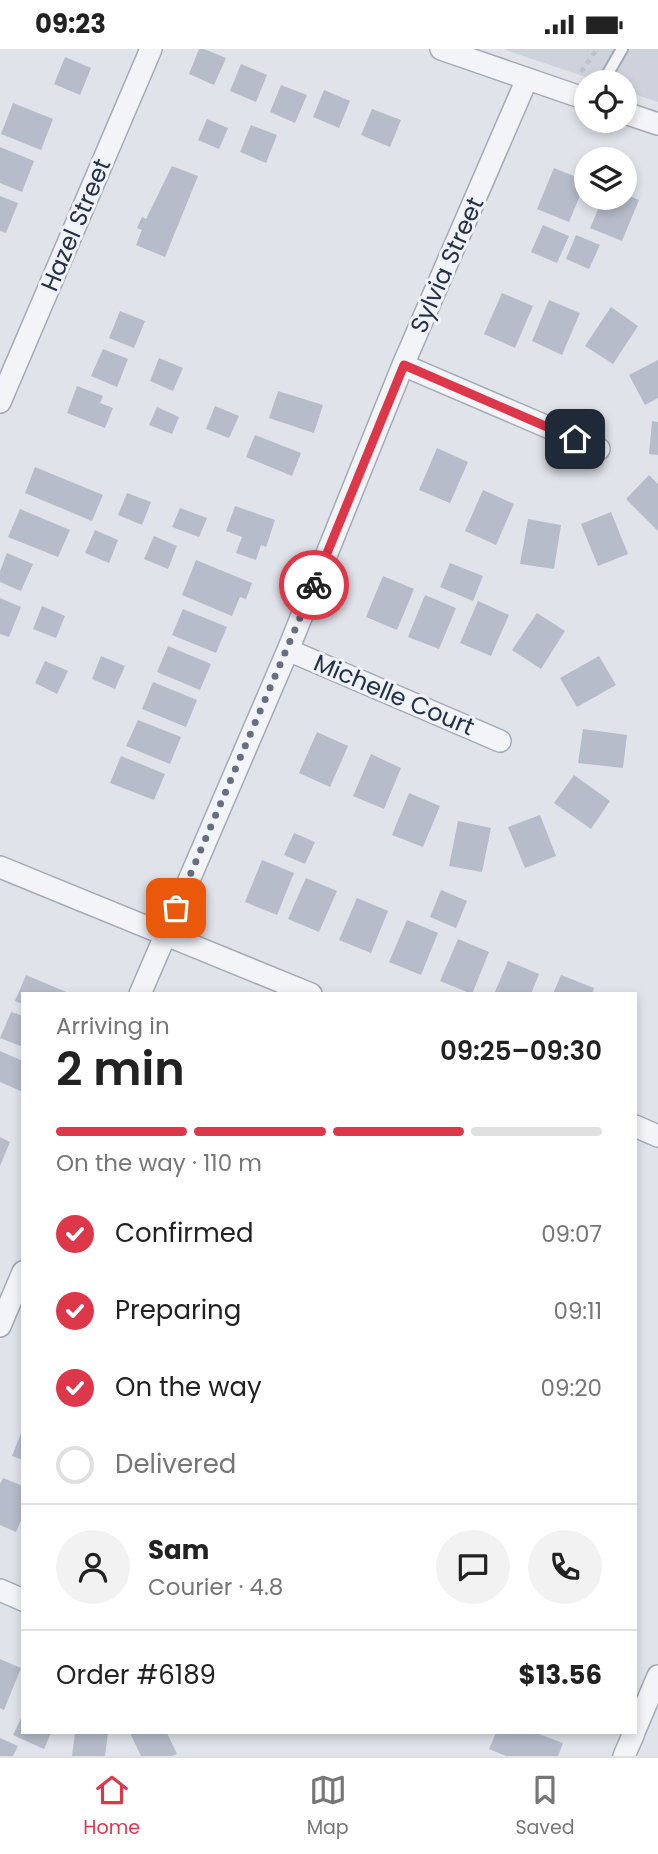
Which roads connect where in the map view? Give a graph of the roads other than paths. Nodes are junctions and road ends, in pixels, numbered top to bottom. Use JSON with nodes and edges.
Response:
{"nodes":[{"id":1,"x":151,"y":49,"type":"edge"},
{"id":2,"x":441,"y":49,"type":"edge"},
{"id":3,"x":622,"y":49,"type":"edge"},
{"id":4,"x":610,"y":70,"type":"edge"},
{"id":5,"x":527,"y":79,"type":"junction"},
{"id":6,"x":574,"y":95,"type":"edge"},
{"id":7,"x":637,"y":117,"type":"edge"},
{"id":8,"x":658,"y":124,"type":"edge"},
{"id":9,"x":404,"y":365,"type":"junction"},
{"id":10,"x":0,"y":402,"type":"edge"},
{"id":11,"x":599,"y":449,"type":"dead end"},
{"id":12,"x":288,"y":650,"type":"junction"},
{"id":13,"x":500,"y":741,"type":"dead end"},
{"id":14,"x":0,"y":867,"type":"edge"},
{"id":15,"x":165,"y":934,"type":"junction"},
{"id":16,"x":141,"y":992,"type":"edge"},
{"id":17,"x":306,"y":992,"type":"edge"},
{"id":18,"x":637,"y":1127,"type":"edge"},
{"id":19,"x":658,"y":1136,"type":"edge"},
{"id":20,"x":21,"y":1277,"type":"edge"},
{"id":21,"x":0,"y":1326,"type":"edge"},
{"id":22,"x":0,"y":1590,"type":"edge"},
{"id":23,"x":21,"y":1599,"type":"edge"},
{"id":24,"x":658,"y":1676,"type":"edge"},
{"id":25,"x":637,"y":1726,"type":"edge"},
{"id":26,"x":634,"y":1734,"type":"edge"},
{"id":27,"x":624,"y":1756,"type":"edge"}],
"edges":[{"from":1,"to":10,"type":"street","name":"Hazel Street"},
{"from":2,"to":5,"type":"street"},
{"from":3,"to":4,"type":"lane"},
{"from":5,"to":6,"type":"street"},
{"from":5,"to":9,"type":"street","name":"Sylvia Street"},
{"from":7,"to":8,"type":"street"},
{"from":9,"to":11,"type":"street"},
{"from":9,"to":12,"type":"street","name":"Sylvia Street"},
{"from":12,"to":13,"type":"street","name":"Michelle Court"},
{"from":12,"to":15,"type":"street","name":"Sylvia Street"},
{"from":14,"to":15,"type":"street"},
{"from":15,"to":16,"type":"street","name":"Sylvia Street"},
{"from":15,"to":17,"type":"street"},
{"from":18,"to":19,"type":"street"},
{"from":20,"to":21,"type":"street"},
{"from":22,"to":23,"type":"street"},
{"from":24,"to":25,"type":"street"},
{"from":26,"to":27,"type":"street"}]}
